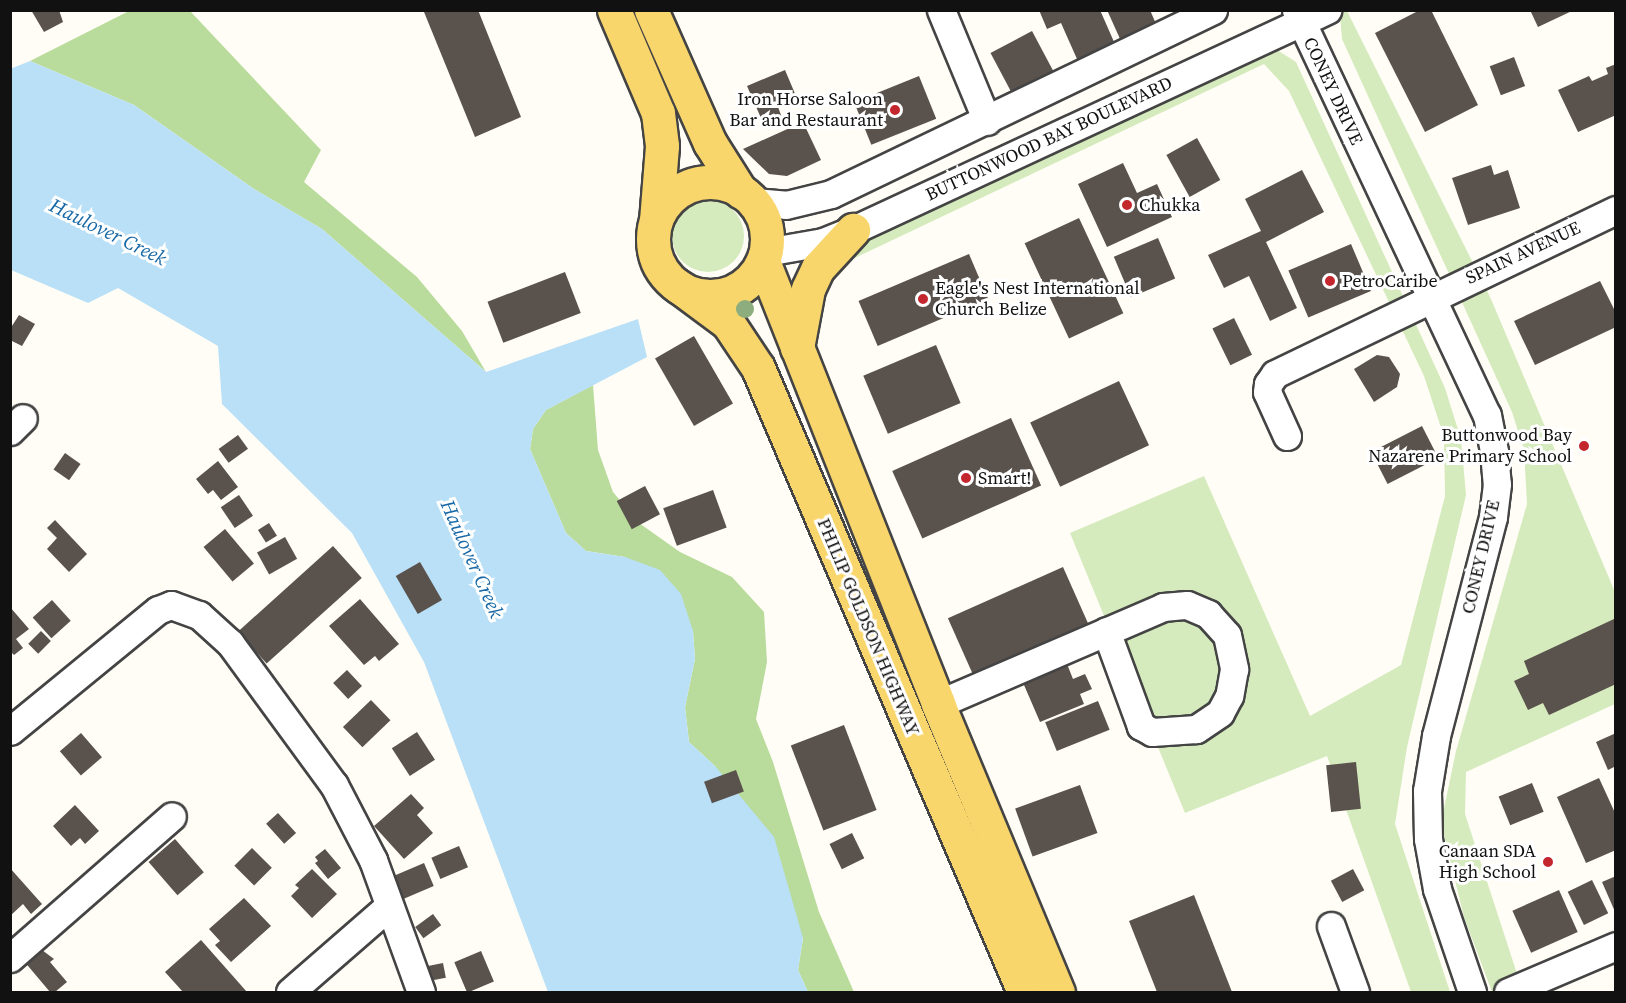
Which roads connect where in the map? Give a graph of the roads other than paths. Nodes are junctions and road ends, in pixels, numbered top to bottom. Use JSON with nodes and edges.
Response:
{"nodes":[{"id":1,"x":614,"y":10,"type":"edge"},
{"id":2,"x":651,"y":10,"type":"edge"},
{"id":3,"x":941,"y":10,"type":"edge"},
{"id":4,"x":1213,"y":10,"type":"edge"},
{"id":5,"x":1327,"y":10,"type":"edge"},
{"id":6,"x":1299,"y":16,"type":"edge"},
{"id":7,"x":987,"y":121,"type":"junction"},
{"id":8,"x":747,"y":197,"type":"junction"},
{"id":9,"x":1616,"y":210,"type":"edge"},
{"id":10,"x":656,"y":220,"type":"junction"},
{"id":11,"x":853,"y":230,"type":"junction"},
{"id":12,"x":764,"y":256,"type":"junction"},
{"id":13,"x":678,"y":286,"type":"junction"},
{"id":14,"x":1431,"y":296,"type":"junction"},
{"id":15,"x":796,"y":348,"type":"junction"},
{"id":16,"x":1287,"y":436,"type":"dead end"},
{"id":17,"x":1106,"y":632,"type":"junction"},
{"id":18,"x":938,"y":704,"type":"junction"},
{"id":19,"x":10,"y":731,"type":"edge"},
{"id":20,"x":172,"y":816,"type":"dead end"},
{"id":21,"x":388,"y":906,"type":"junction"},
{"id":22,"x":1331,"y":927,"type":"dead end"},
{"id":23,"x":1616,"y":946,"type":"edge"},
{"id":24,"x":10,"y":958,"type":"edge"},
{"id":25,"x":290,"y":993,"type":"edge"},
{"id":26,"x":421,"y":993,"type":"edge"},
{"id":27,"x":1023,"y":993,"type":"edge"},
{"id":28,"x":1058,"y":993,"type":"edge"},
{"id":29,"x":1356,"y":993,"type":"edge"},
{"id":30,"x":1472,"y":993,"type":"edge"},
{"id":31,"x":1508,"y":993,"type":"edge"}],
"edges":[{"from":1,"to":10,"type":"main road"},
{"from":2,"to":8,"type":"main road"},
{"from":3,"to":7,"type":"street"},
{"from":4,"to":7,"type":"street"},
{"from":5,"to":6,"type":"street","name":"BUTTONWOOD BAY BOULEVARD"},
{"from":6,"to":11,"type":"street","name":"BUTTONWOOD BAY BOULEVARD"},
{"from":6,"to":14,"type":"street","name":"CONEY DRIVE"},
{"from":7,"to":8,"type":"street"},
{"from":8,"to":10,"type":"main road"},
{"from":8,"to":12,"type":"main road"},
{"from":9,"to":14,"type":"street","name":"SPAIN AVENUE"},
{"from":10,"to":13,"type":"main road"},
{"from":11,"to":12,"type":"street","name":"BUTTONWOOD BAY BOULEVARD"},
{"from":11,"to":15,"type":"main road"},
{"from":12,"to":13,"type":"main road"},
{"from":12,"to":15,"type":"main road","name":"PHILIP GOLDSON HIGHWAY"},
{"from":13,"to":27,"type":"main road","name":"PHILIP GOLDSON HIGHWAY"},
{"from":14,"to":16,"type":"street","name":"SPAIN AVENUE"},
{"from":14,"to":30,"type":"street","name":"CONEY DRIVE"},
{"from":15,"to":18,"type":"main road","name":"PHILIP GOLDSON HIGHWAY"},
{"from":17,"to":17,"type":"street"},
{"from":17,"to":18,"type":"street"},
{"from":18,"to":28,"type":"main road","name":"PHILIP GOLDSON HIGHWAY"},
{"from":19,"to":21,"type":"street"},
{"from":20,"to":24,"type":"street"},
{"from":21,"to":25,"type":"street"},
{"from":21,"to":26,"type":"street"},
{"from":22,"to":29,"type":"street"},
{"from":23,"to":31,"type":"street"}]}
